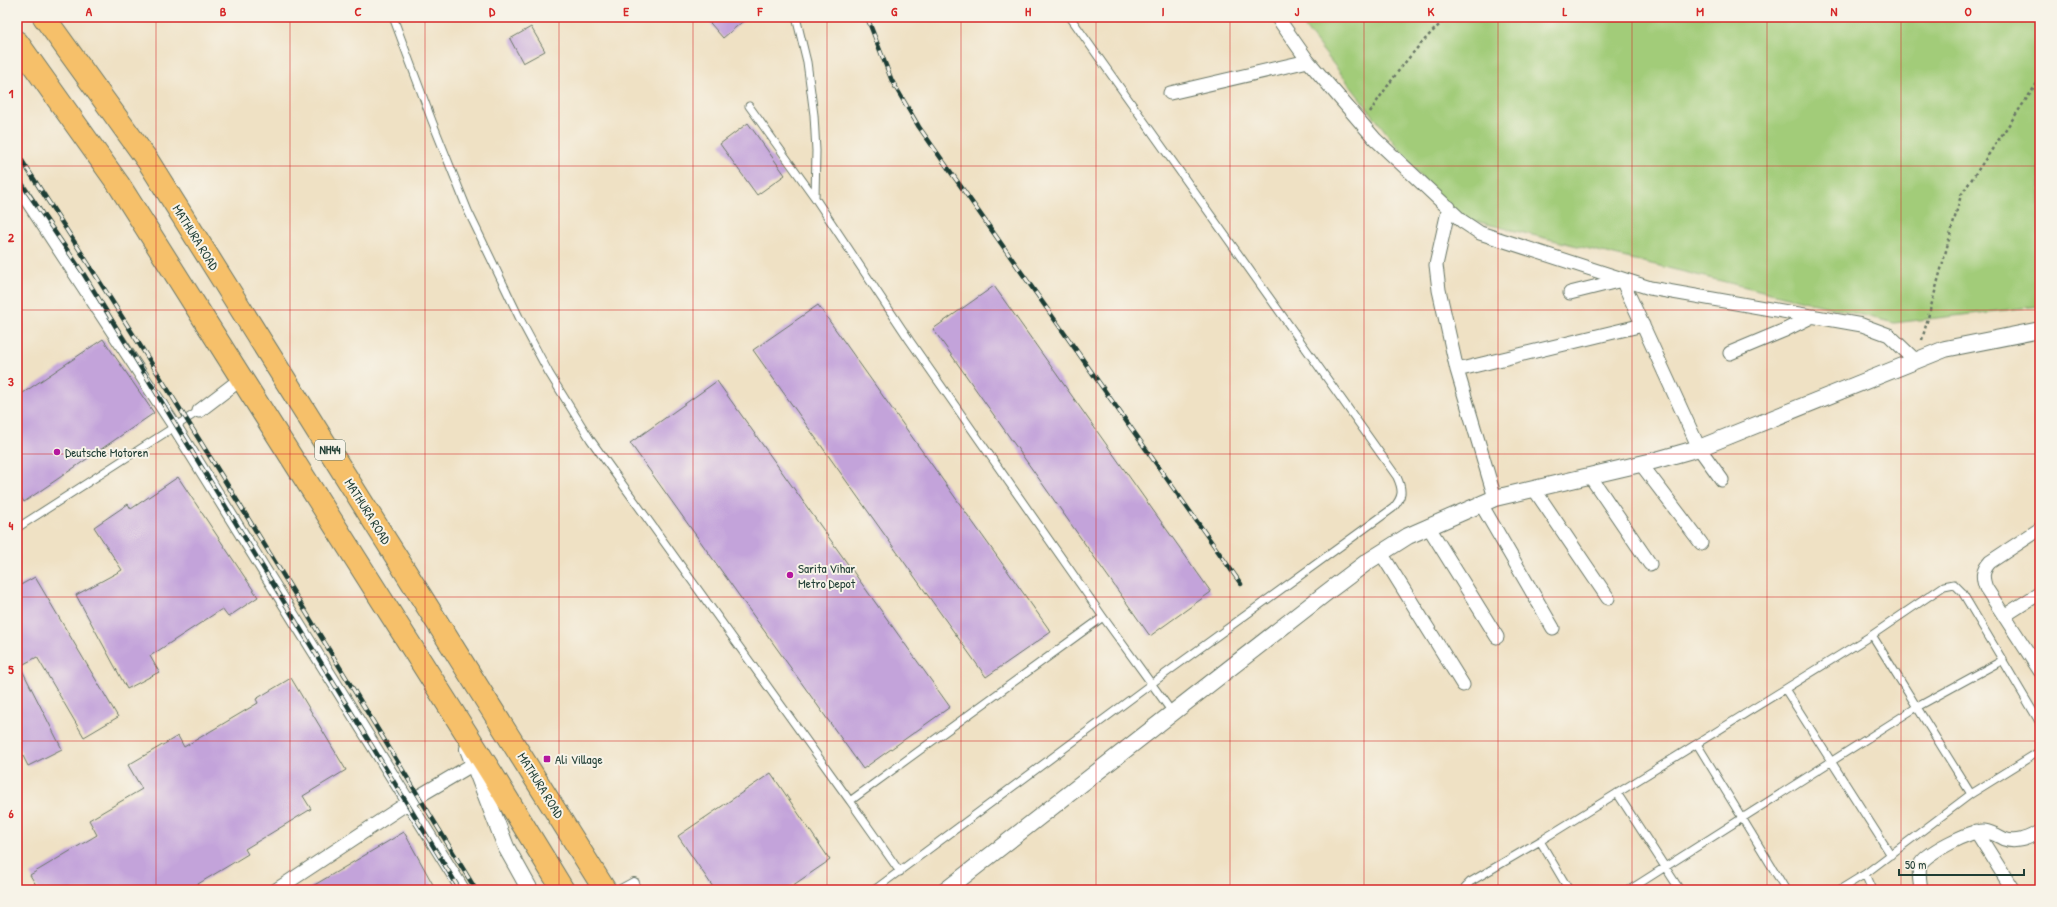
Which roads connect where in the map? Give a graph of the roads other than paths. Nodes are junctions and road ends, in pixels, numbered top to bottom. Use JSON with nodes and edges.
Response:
{"nodes":[{"id":1,"x":44,"y":17,"type":"edge"},
{"id":2,"x":393,"y":17,"type":"edge"},
{"id":3,"x":796,"y":17,"type":"edge"},
{"id":4,"x":1070,"y":17,"type":"edge"},
{"id":5,"x":1277,"y":17,"type":"edge"},
{"id":6,"x":17,"y":42,"type":"edge"},
{"id":7,"x":1308,"y":61,"type":"junction"},
{"id":8,"x":1170,"y":93,"type":"dead end"},
{"id":9,"x":749,"y":106,"type":"dead end"},
{"id":10,"x":17,"y":185,"type":"edge"},
{"id":11,"x":815,"y":198,"type":"junction"},
{"id":12,"x":1449,"y":207,"type":"junction"},
{"id":13,"x":1622,"y":280,"type":"junction"},
{"id":14,"x":1570,"y":293,"type":"dead end"},
{"id":15,"x":1813,"y":316,"type":"junction"},
{"id":16,"x":1643,"y":325,"type":"junction"},
{"id":17,"x":2040,"y":330,"type":"edge"},
{"id":18,"x":1730,"y":353,"type":"dead end"},
{"id":19,"x":1916,"y":361,"type":"junction"},
{"id":20,"x":1457,"y":370,"type":"junction"},
{"id":21,"x":241,"y":379,"type":"junction"},
{"id":22,"x":199,"y":411,"type":"joint"},
{"id":23,"x":174,"y":425,"type":"junction"},
{"id":24,"x":1699,"y":448,"type":"junction"},
{"id":25,"x":1641,"y":464,"type":"junction"},
{"id":26,"x":1590,"y":476,"type":"junction"},
{"id":27,"x":1722,"y":480,"type":"dead end"},
{"id":28,"x":1534,"y":489,"type":"junction"},
{"id":29,"x":1488,"y":501,"type":"junction"},
{"id":30,"x":1428,"y":526,"type":"junction"},
{"id":31,"x":17,"y":528,"type":"edge"},
{"id":32,"x":2040,"y":529,"type":"edge"},
{"id":33,"x":1702,"y":543,"type":"dead end"},
{"id":34,"x":1381,"y":553,"type":"junction"},
{"id":35,"x":1650,"y":564,"type":"dead end"},
{"id":36,"x":2040,"y":593,"type":"edge"},
{"id":37,"x":1608,"y":598,"type":"dead end"},
{"id":38,"x":2004,"y":616,"type":"junction"},
{"id":39,"x":1103,"y":617,"type":"junction"},
{"id":40,"x":1553,"y":628,"type":"dead end"},
{"id":41,"x":1872,"y":635,"type":"junction"},
{"id":42,"x":1497,"y":637,"type":"dead end"},
{"id":43,"x":2003,"y":660,"type":"junction"},
{"id":44,"x":2040,"y":671,"type":"edge"},
{"id":45,"x":1151,"y":684,"type":"junction"},
{"id":46,"x":1463,"y":685,"type":"dead end"},
{"id":47,"x":1785,"y":689,"type":"junction"},
{"id":48,"x":1917,"y":707,"type":"junction"},
{"id":49,"x":1172,"y":712,"type":"junction"},
{"id":50,"x":2040,"y":723,"type":"edge"},
{"id":51,"x":1696,"y":744,"type":"junction"},
{"id":52,"x":2040,"y":751,"type":"edge"},
{"id":53,"x":478,"y":761,"type":"junction"},
{"id":54,"x":1831,"y":763,"type":"junction"},
{"id":55,"x":1617,"y":793,"type":"junction"},
{"id":56,"x":1971,"y":794,"type":"junction"},
{"id":57,"x":850,"y":801,"type":"junction"},
{"id":58,"x":409,"y":802,"type":"junction"},
{"id":59,"x":1743,"y":819,"type":"junction"},
{"id":60,"x":1976,"y":831,"type":"junction"},
{"id":61,"x":2040,"y":832,"type":"edge"},
{"id":62,"x":1540,"y":841,"type":"junction"},
{"id":63,"x":1891,"y":855,"type":"junction"},
{"id":64,"x":1665,"y":869,"type":"junction"},
{"id":65,"x":900,"y":872,"type":"junction"},
{"id":66,"x":1866,"y":874,"type":"junction"},
{"id":67,"x":634,"y":882,"type":"dead end"},
{"id":68,"x":276,"y":890,"type":"edge"},
{"id":69,"x":463,"y":890,"type":"edge"},
{"id":70,"x":530,"y":890,"type":"edge"},
{"id":71,"x":563,"y":890,"type":"edge"},
{"id":72,"x":605,"y":890,"type":"edge"},
{"id":73,"x":621,"y":890,"type":"edge"},
{"id":74,"x":874,"y":890,"type":"edge"},
{"id":75,"x":946,"y":890,"type":"edge"},
{"id":76,"x":1465,"y":890,"type":"edge"},
{"id":77,"x":1569,"y":890,"type":"edge"},
{"id":78,"x":1629,"y":890,"type":"edge"},
{"id":79,"x":1680,"y":890,"type":"edge"},
{"id":80,"x":1786,"y":890,"type":"edge"},
{"id":81,"x":1839,"y":890,"type":"edge"},
{"id":82,"x":1872,"y":890,"type":"edge"},
{"id":83,"x":1921,"y":890,"type":"edge"},
{"id":84,"x":2013,"y":890,"type":"edge"}],
"edges":[{"from":1,"to":72,"type":"highway","name":"MATHURA ROAD","number":"NH44"},
{"from":2,"to":57,"type":"lane"},
{"from":3,"to":11,"type":"lane"},
{"from":4,"to":45,"type":"lane"},
{"from":5,"to":7,"type":"street"},
{"from":6,"to":21,"type":"highway","number":"NH44"},
{"from":7,"to":8,"type":"street"},
{"from":7,"to":12,"type":"street"},
{"from":9,"to":11,"type":"lane"},
{"from":10,"to":23,"type":"street"},
{"from":11,"to":39,"type":"lane"},
{"from":12,"to":13,"type":"street"},
{"from":12,"to":20,"type":"street"},
{"from":13,"to":14,"type":"street"},
{"from":13,"to":15,"type":"street"},
{"from":13,"to":16,"type":"street"},
{"from":15,"to":18,"type":"street"},
{"from":15,"to":19,"type":"street"},
{"from":16,"to":20,"type":"street"},
{"from":16,"to":24,"type":"street"},
{"from":17,"to":19,"type":"street"},
{"from":19,"to":24,"type":"street"},
{"from":20,"to":29,"type":"street"},
{"from":21,"to":22,"type":"street"},
{"from":21,"to":53,"type":"highway","number":"NH44"},
{"from":22,"to":23,"type":"lane"},
{"from":23,"to":31,"type":"lane"},
{"from":23,"to":58,"type":"street"},
{"from":24,"to":25,"type":"street"},
{"from":24,"to":27,"type":"street"},
{"from":25,"to":26,"type":"street"},
{"from":25,"to":33,"type":"street"},
{"from":26,"to":28,"type":"street"},
{"from":26,"to":35,"type":"street"},
{"from":28,"to":29,"type":"street"},
{"from":28,"to":37,"type":"street"},
{"from":29,"to":30,"type":"street"},
{"from":29,"to":40,"type":"street"},
{"from":30,"to":34,"type":"street"},
{"from":30,"to":42,"type":"street"},
{"from":32,"to":38,"type":"street"},
{"from":34,"to":46,"type":"street"},
{"from":34,"to":49,"type":"street"},
{"from":36,"to":38,"type":"street"},
{"from":38,"to":44,"type":"street"},
{"from":39,"to":45,"type":"lane"},
{"from":39,"to":57,"type":"lane"},
{"from":41,"to":43,"type":"lane"},
{"from":41,"to":47,"type":"lane"},
{"from":41,"to":48,"type":"lane"},
{"from":43,"to":48,"type":"lane"},
{"from":43,"to":50,"type":"lane"},
{"from":45,"to":49,"type":"lane"},
{"from":45,"to":65,"type":"lane"},
{"from":47,"to":51,"type":"lane"},
{"from":47,"to":54,"type":"lane"},
{"from":48,"to":54,"type":"lane"},
{"from":48,"to":56,"type":"lane"},
{"from":49,"to":75,"type":"street"},
{"from":51,"to":55,"type":"lane"},
{"from":51,"to":59,"type":"lane"},
{"from":52,"to":56,"type":"lane"},
{"from":53,"to":58,"type":"street"},
{"from":53,"to":70,"type":"street"},
{"from":53,"to":71,"type":"highway","number":"NH44"},
{"from":54,"to":59,"type":"lane"},
{"from":54,"to":63,"type":"lane"},
{"from":55,"to":62,"type":"lane"},
{"from":55,"to":64,"type":"lane"},
{"from":56,"to":63,"type":"lane"},
{"from":57,"to":65,"type":"lane"},
{"from":58,"to":68,"type":"street"},
{"from":58,"to":69,"type":"street"},
{"from":59,"to":64,"type":"lane"},
{"from":59,"to":80,"type":"lane"},
{"from":60,"to":61,"type":"street"},
{"from":60,"to":83,"type":"street"},
{"from":60,"to":84,"type":"street"},
{"from":62,"to":76,"type":"lane"},
{"from":62,"to":77,"type":"lane"},
{"from":63,"to":66,"type":"lane"},
{"from":64,"to":78,"type":"lane"},
{"from":64,"to":79,"type":"lane"},
{"from":65,"to":74,"type":"lane"},
{"from":66,"to":81,"type":"lane"},
{"from":66,"to":82,"type":"lane"},
{"from":67,"to":73,"type":"street"}]}
